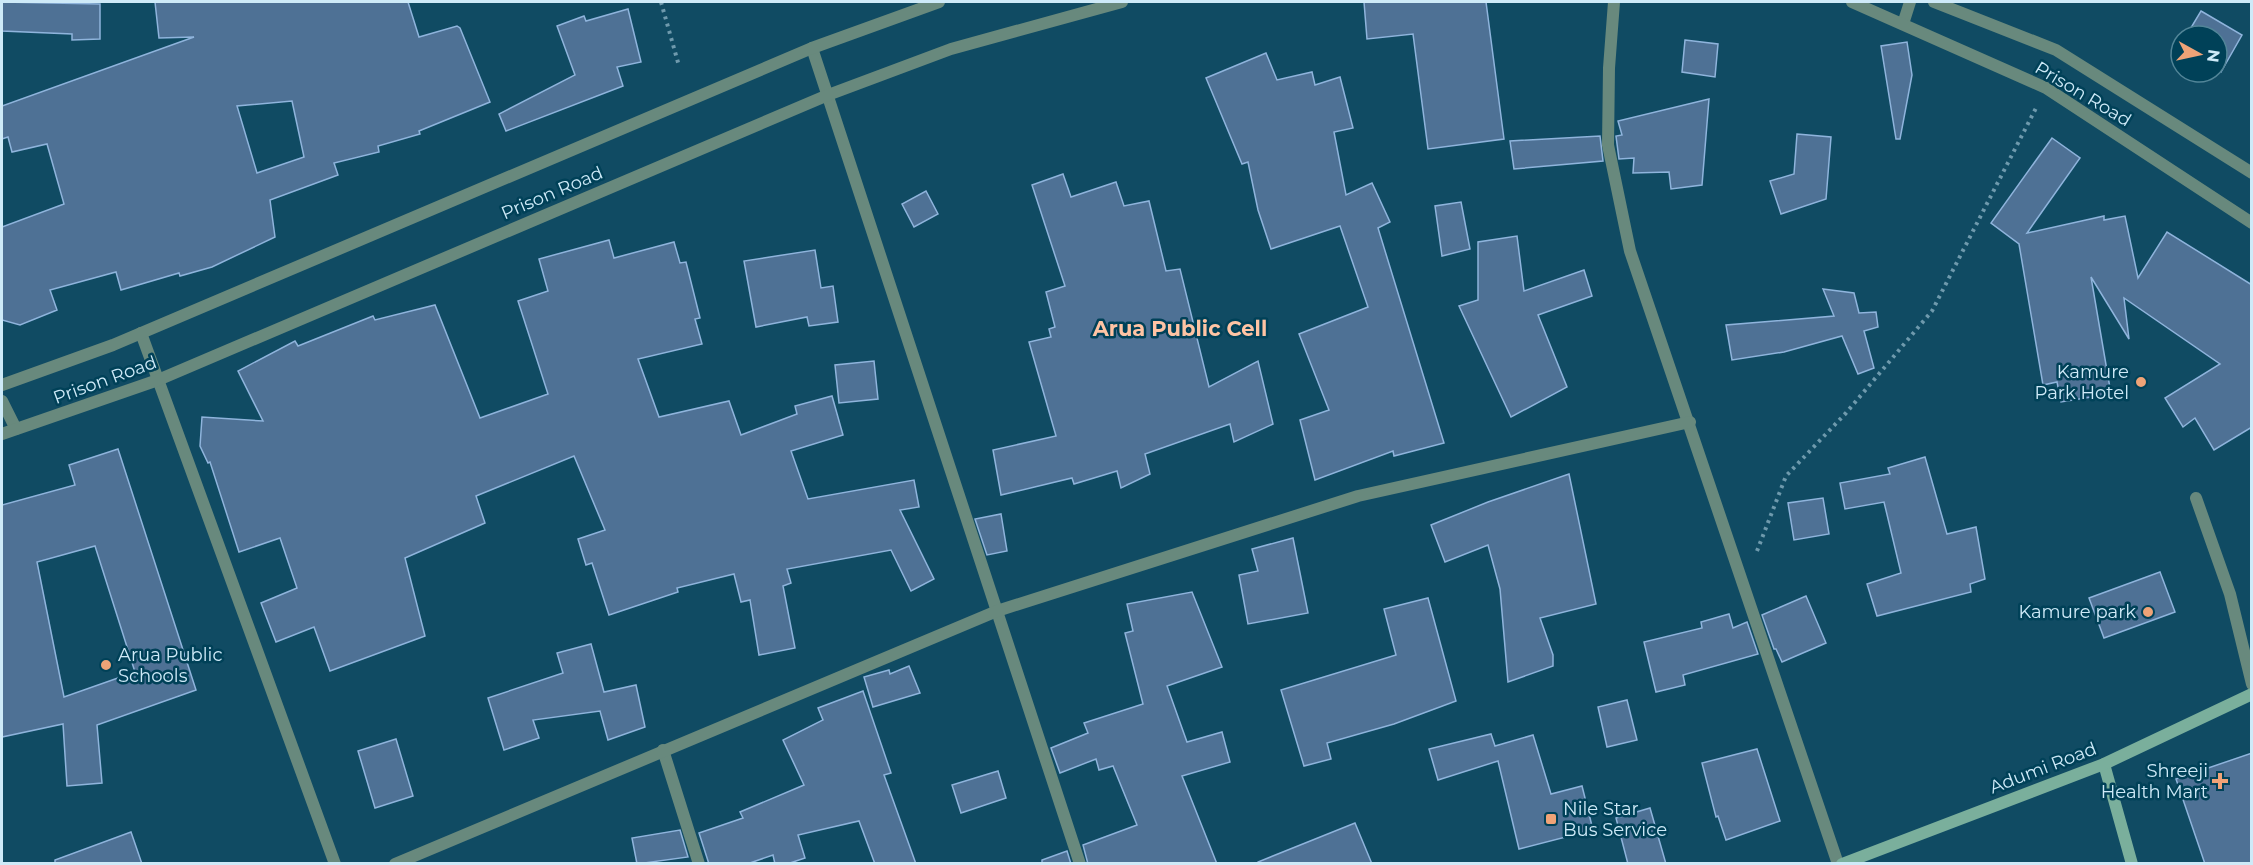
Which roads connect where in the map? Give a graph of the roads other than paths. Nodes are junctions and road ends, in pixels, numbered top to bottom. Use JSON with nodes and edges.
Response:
{"nodes":[{"id":1,"x":939,"y":2,"type":"edge"},
{"id":2,"x":1122,"y":2,"type":"edge"},
{"id":3,"x":1614,"y":2,"type":"edge"},
{"id":4,"x":1852,"y":2,"type":"edge"},
{"id":5,"x":1910,"y":2,"type":"edge"},
{"id":6,"x":1935,"y":2,"type":"edge"},
{"id":7,"x":1903,"y":24,"type":"junction"},
{"id":8,"x":812,"y":48,"type":"junction"},
{"id":9,"x":828,"y":95,"type":"junction"},
{"id":10,"x":2252,"y":173,"type":"edge"},
{"id":11,"x":2252,"y":223,"type":"edge"},
{"id":12,"x":141,"y":333,"type":"junction"},
{"id":13,"x":158,"y":380,"type":"junction"},
{"id":14,"x":2,"y":385,"type":"edge"},
{"id":15,"x":2,"y":401,"type":"edge"},
{"id":16,"x":1690,"y":422,"type":"junction"},
{"id":17,"x":16,"y":429,"type":"junction"},
{"id":18,"x":2,"y":434,"type":"edge"},
{"id":19,"x":2196,"y":498,"type":"dead end"},
{"id":20,"x":997,"y":611,"type":"junction"},
{"id":21,"x":2252,"y":684,"type":"edge"},
{"id":22,"x":2252,"y":694,"type":"edge"},
{"id":23,"x":663,"y":750,"type":"junction"},
{"id":24,"x":2104,"y":764,"type":"junction"},
{"id":25,"x":335,"y":864,"type":"edge"},
{"id":26,"x":395,"y":864,"type":"edge"},
{"id":27,"x":699,"y":864,"type":"edge"},
{"id":28,"x":1080,"y":864,"type":"edge"},
{"id":29,"x":1840,"y":864,"type":"edge"},
{"id":30,"x":2132,"y":864,"type":"edge"}],
"edges":[{"from":1,"to":8,"type":"street","name":"Prison Road"},
{"from":2,"to":9,"type":"street","name":"Prison Road"},
{"from":3,"to":16,"type":"street"},
{"from":4,"to":7,"type":"street","name":"Prison Road"},
{"from":5,"to":7,"type":"street"},
{"from":6,"to":10,"type":"street","name":"Prison Road"},
{"from":7,"to":11,"type":"street","name":"Prison Road"},
{"from":8,"to":9,"type":"street"},
{"from":8,"to":12,"type":"street","name":"Prison Road"},
{"from":9,"to":13,"type":"street","name":"Prison Road"},
{"from":9,"to":20,"type":"street"},
{"from":12,"to":13,"type":"street"},
{"from":12,"to":14,"type":"street","name":"Prison Road"},
{"from":13,"to":17,"type":"street","name":"Prison Road"},
{"from":13,"to":25,"type":"street"},
{"from":15,"to":17,"type":"street"},
{"from":16,"to":20,"type":"street"},
{"from":16,"to":29,"type":"street"},
{"from":17,"to":18,"type":"street","name":"Prison Road"},
{"from":19,"to":21,"type":"street"},
{"from":20,"to":23,"type":"street"},
{"from":20,"to":28,"type":"street"},
{"from":22,"to":24,"type":"main road","name":"Adumi Road"},
{"from":23,"to":26,"type":"street"},
{"from":23,"to":27,"type":"street"},
{"from":24,"to":29,"type":"main road","name":"Adumi Road"},
{"from":24,"to":30,"type":"main road"}]}
